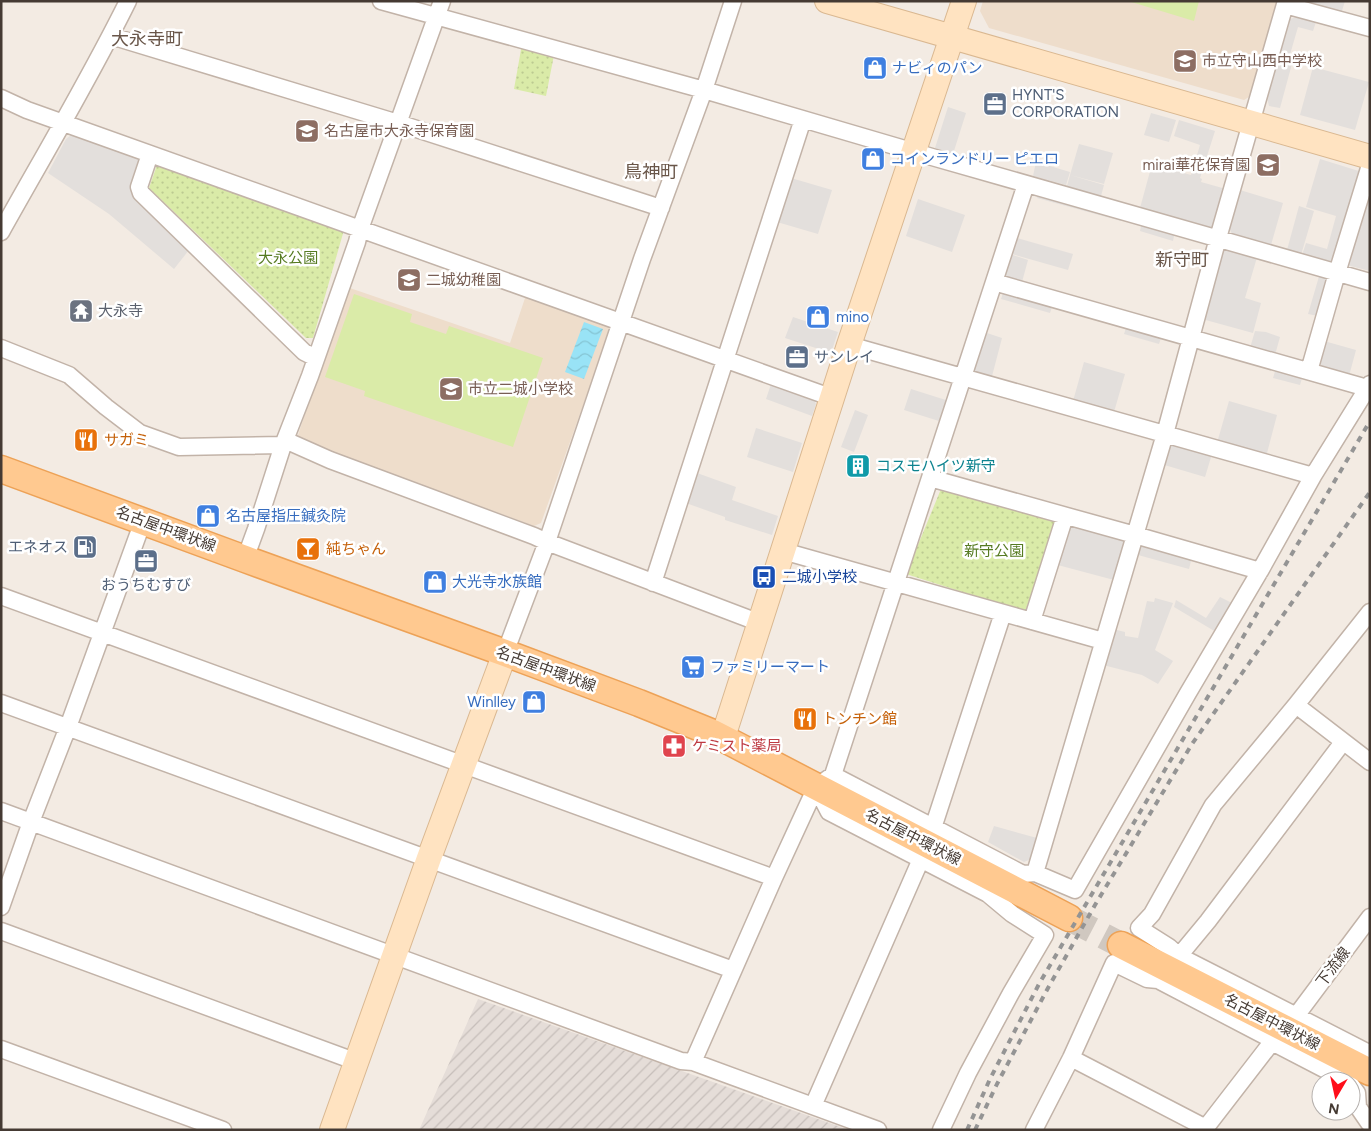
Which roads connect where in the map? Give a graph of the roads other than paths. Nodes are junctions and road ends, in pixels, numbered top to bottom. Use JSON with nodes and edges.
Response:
{"nodes":[{"id":1,"x":128,"y":1,"type":"edge"},
{"id":2,"x":381,"y":1,"type":"edge"},
{"id":3,"x":734,"y":1,"type":"edge"},
{"id":4,"x":827,"y":1,"type":"edge"},
{"id":5,"x":964,"y":1,"type":"edge"},
{"id":6,"x":1286,"y":3,"type":"edge"},
{"id":7,"x":439,"y":9,"type":"edge"},
{"id":8,"x":1370,"y":28,"type":"edge"},
{"id":9,"x":110,"y":36,"type":"junction"},
{"id":10,"x":953,"y":37,"type":"junction"},
{"id":11,"x":704,"y":90,"type":"junction"},
{"id":12,"x":1,"y":98,"type":"edge"},
{"id":13,"x":803,"y":119,"type":"junction"},
{"id":14,"x":64,"y":122,"type":"junction"},
{"id":15,"x":398,"y":123,"type":"junction"},
{"id":16,"x":1252,"y":124,"type":"junction"},
{"id":17,"x":914,"y":152,"type":"junction"},
{"id":18,"x":150,"y":154,"type":"junction"},
{"id":19,"x":1370,"y":157,"type":"edge"},
{"id":20,"x":1370,"y":164,"type":"edge"},
{"id":21,"x":1026,"y":184,"type":"junction"},
{"id":22,"x":661,"y":208,"type":"junction"},
{"id":23,"x":360,"y":229,"type":"junction"},
{"id":24,"x":1,"y":232,"type":"edge"},
{"id":25,"x":1218,"y":238,"type":"junction"},
{"id":26,"x":1337,"y":273,"type":"junction"},
{"id":27,"x":994,"y":282,"type":"junction"},
{"id":28,"x":1370,"y":282,"type":"edge"},
{"id":29,"x":621,"y":322,"type":"junction"},
{"id":30,"x":1191,"y":338,"type":"junction"},
{"id":31,"x":849,"y":345,"type":"junction"},
{"id":32,"x":1,"y":348,"type":"edge"},
{"id":33,"x":316,"y":358,"type":"junction"},
{"id":34,"x":726,"y":359,"type":"junction"},
{"id":35,"x":1309,"y":371,"type":"junction"},
{"id":36,"x":963,"y":377,"type":"junction"},
{"id":37,"x":1368,"y":386,"type":"edge"},
{"id":38,"x":833,"y":398,"type":"junction"},
{"id":39,"x":1165,"y":434,"type":"junction"},
{"id":40,"x":284,"y":442,"type":"junction"},
{"id":41,"x":1,"y":469,"type":"edge"},
{"id":42,"x":1313,"y":476,"type":"junction"},
{"id":43,"x":930,"y":478,"type":"junction"},
{"id":44,"x":1065,"y":516,"type":"junction"},
{"id":45,"x":143,"y":521,"type":"junction"},
{"id":46,"x":1135,"y":535,"type":"junction"},
{"id":47,"x":547,"y":542,"type":"junction"},
{"id":48,"x":783,"y":551,"type":"junction"},
{"id":49,"x":245,"y":559,"type":"junction"},
{"id":50,"x":1260,"y":571,"type":"junction"},
{"id":51,"x":896,"y":582,"type":"junction"},
{"id":52,"x":653,"y":583,"type":"junction"},
{"id":53,"x":1,"y":596,"type":"edge"},
{"id":54,"x":1370,"y":612,"type":"edge"},
{"id":55,"x":1003,"y":613,"type":"junction"},
{"id":56,"x":1032,"y":621,"type":"junction"},
{"id":57,"x":760,"y":623,"type":"junction"},
{"id":58,"x":102,"y":633,"type":"junction"},
{"id":59,"x":1104,"y":641,"type":"junction"},
{"id":60,"x":505,"y":653,"type":"junction"},
{"id":61,"x":1,"y":703,"type":"edge"},
{"id":62,"x":1296,"y":705,"type":"junction"},
{"id":63,"x":68,"y":727,"type":"junction"},
{"id":64,"x":723,"y":737,"type":"junction"},
{"id":65,"x":1343,"y":742,"type":"junction"},
{"id":66,"x":1370,"y":762,"type":"edge"},
{"id":67,"x":463,"y":765,"type":"junction"},
{"id":68,"x":825,"y":781,"type":"junction"},
{"id":69,"x":1,"y":811,"type":"edge"},
{"id":70,"x":31,"y":822,"type":"junction"},
{"id":71,"x":933,"y":828,"type":"junction"},
{"id":72,"x":429,"y":858,"type":"junction"},
{"id":73,"x":921,"y":859,"type":"junction"},
{"id":74,"x":1034,"y":873,"type":"junction"},
{"id":75,"x":774,"y":878,"type":"junction"},
{"id":76,"x":1,"y":907,"type":"edge"},
{"id":77,"x":1069,"y":918,"type":"tunnel mouth"},
{"id":78,"x":1369,"y":921,"type":"edge"},
{"id":79,"x":1,"y":931,"type":"edge"},
{"id":80,"x":1121,"y":945,"type":"tunnel mouth"},
{"id":81,"x":395,"y":955,"type":"junction"},
{"id":82,"x":1179,"y":956,"type":"junction"},
{"id":83,"x":733,"y":970,"type":"junction"},
{"id":84,"x":1296,"y":1016,"type":"junction"},
{"id":85,"x":1272,"y":1042,"type":"junction"},
{"id":86,"x":1,"y":1049,"type":"edge"},
{"id":87,"x":1370,"y":1052,"type":"edge"},
{"id":88,"x":1071,"y":1058,"type":"junction"},
{"id":89,"x":357,"y":1062,"type":"junction"},
{"id":90,"x":693,"y":1062,"type":"junction"},
{"id":91,"x":1328,"y":1071,"type":"edge"},
{"id":92,"x":1370,"y":1072,"type":"edge"},
{"id":93,"x":813,"y":1106,"type":"junction"},
{"id":94,"x":1361,"y":1113,"type":"edge"},
{"id":95,"x":1367,"y":1125,"type":"edge"},
{"id":96,"x":1205,"y":1129,"type":"edge"},
{"id":97,"x":223,"y":1130,"type":"edge"},
{"id":98,"x":332,"y":1130,"type":"edge"},
{"id":99,"x":878,"y":1130,"type":"edge"},
{"id":100,"x":941,"y":1130,"type":"edge"},
{"id":101,"x":1034,"y":1130,"type":"edge"}],
"edges":[{"from":1,"to":9,"type":"street"},
{"from":2,"to":7,"type":"street"},
{"from":3,"to":11,"type":"street"},
{"from":4,"to":10,"type":"street"},
{"from":5,"to":10,"type":"street"},
{"from":6,"to":8,"type":"street"},
{"from":6,"to":16,"type":"street"},
{"from":7,"to":11,"type":"street"},
{"from":7,"to":15,"type":"street"},
{"from":9,"to":14,"type":"street"},
{"from":9,"to":15,"type":"street"},
{"from":10,"to":16,"type":"street"},
{"from":10,"to":17,"type":"street"},
{"from":11,"to":13,"type":"street"},
{"from":11,"to":22,"type":"street"},
{"from":12,"to":14,"type":"street"},
{"from":13,"to":17,"type":"street"},
{"from":13,"to":34,"type":"street"},
{"from":14,"to":18,"type":"street"},
{"from":14,"to":24,"type":"street"},
{"from":15,"to":22,"type":"street"},
{"from":15,"to":23,"type":"street"},
{"from":16,"to":19,"type":"street"},
{"from":16,"to":25,"type":"street"},
{"from":17,"to":21,"type":"street"},
{"from":17,"to":31,"type":"street"},
{"from":18,"to":23,"type":"street"},
{"from":18,"to":33,"type":"street"},
{"from":20,"to":26,"type":"street"},
{"from":21,"to":25,"type":"street"},
{"from":21,"to":27,"type":"street"},
{"from":22,"to":29,"type":"street"},
{"from":23,"to":29,"type":"street"},
{"from":23,"to":33,"type":"street"},
{"from":25,"to":26,"type":"street"},
{"from":25,"to":30,"type":"street"},
{"from":26,"to":28,"type":"street"},
{"from":26,"to":35,"type":"street"},
{"from":27,"to":30,"type":"street"},
{"from":27,"to":36,"type":"street"},
{"from":29,"to":34,"type":"street"},
{"from":29,"to":47,"type":"street"},
{"from":30,"to":35,"type":"street"},
{"from":30,"to":39,"type":"street"},
{"from":31,"to":36,"type":"street"},
{"from":31,"to":38,"type":"street"},
{"from":32,"to":40,"type":"street"},
{"from":33,"to":40,"type":"street"},
{"from":34,"to":38,"type":"street"},
{"from":34,"to":52,"type":"street"},
{"from":35,"to":37,"type":"street"},
{"from":36,"to":39,"type":"street"},
{"from":36,"to":43,"type":"street"},
{"from":37,"to":42,"type":"street"},
{"from":38,"to":48,"type":"street"},
{"from":39,"to":42,"type":"street"},
{"from":39,"to":46,"type":"street"},
{"from":40,"to":47,"type":"street"},
{"from":40,"to":49,"type":"street"},
{"from":41,"to":45,"type":"main road","name":"名古屋中環状線"},
{"from":42,"to":50,"type":"street"},
{"from":43,"to":44,"type":"street"},
{"from":43,"to":51,"type":"street"},
{"from":44,"to":46,"type":"street"},
{"from":44,"to":56,"type":"street"},
{"from":45,"to":49,"type":"main road","name":"名古屋中環状線"},
{"from":45,"to":58,"type":"street"},
{"from":46,"to":50,"type":"street"},
{"from":46,"to":59,"type":"street"},
{"from":47,"to":52,"type":"street"},
{"from":47,"to":60,"type":"street"},
{"from":48,"to":51,"type":"street"},
{"from":48,"to":57,"type":"street"},
{"from":49,"to":60,"type":"main road","name":"名古屋中環状線"},
{"from":50,"to":74,"type":"street"},
{"from":51,"to":55,"type":"street"},
{"from":51,"to":68,"type":"street"},
{"from":52,"to":57,"type":"street"},
{"from":53,"to":58,"type":"street"},
{"from":54,"to":62,"type":"street"},
{"from":55,"to":56,"type":"street"},
{"from":55,"to":71,"type":"street"},
{"from":56,"to":59,"type":"street"},
{"from":57,"to":64,"type":"street"},
{"from":58,"to":63,"type":"street"},
{"from":58,"to":67,"type":"street"},
{"from":59,"to":74,"type":"street"},
{"from":60,"to":64,"type":"main road","name":"名古屋中環状線"},
{"from":60,"to":67,"type":"street"},
{"from":61,"to":63,"type":"street"},
{"from":62,"to":65,"type":"street"},
{"from":62,"to":82,"type":"street"},
{"from":63,"to":70,"type":"street"},
{"from":63,"to":72,"type":"street"},
{"from":64,"to":68,"type":"main road","name":"名古屋中環状線"},
{"from":65,"to":66,"type":"street"},
{"from":65,"to":82,"type":"street"},
{"from":67,"to":72,"type":"street"},
{"from":67,"to":75,"type":"street"},
{"from":68,"to":71,"type":"street"},
{"from":68,"to":73,"type":"street"},
{"from":68,"to":75,"type":"street"},
{"from":68,"to":77,"type":"main road","name":"名古屋中環状線"},
{"from":69,"to":70,"type":"street"},
{"from":70,"to":76,"type":"street"},
{"from":70,"to":81,"type":"street"},
{"from":71,"to":74,"type":"street"},
{"from":72,"to":81,"type":"street"},
{"from":72,"to":83,"type":"street"},
{"from":73,"to":93,"type":"street"},
{"from":73,"to":100,"type":"street"},
{"from":75,"to":83,"type":"street"},
{"from":78,"to":84,"type":"street","name":"下流線"},
{"from":79,"to":89,"type":"street"},
{"from":80,"to":92,"type":"main road","name":"名古屋中環状線"},
{"from":81,"to":89,"type":"street"},
{"from":81,"to":90,"type":"street"},
{"from":82,"to":84,"type":"street"},
{"from":83,"to":90,"type":"street"},
{"from":84,"to":87,"type":"street"},
{"from":85,"to":88,"type":"street"},
{"from":85,"to":91,"type":"street"},
{"from":85,"to":96,"type":"street"},
{"from":86,"to":97,"type":"street"},
{"from":88,"to":96,"type":"street"},
{"from":88,"to":101,"type":"street"},
{"from":89,"to":98,"type":"street"},
{"from":90,"to":93,"type":"street"},
{"from":93,"to":99,"type":"street"},
{"from":94,"to":95,"type":"street"}]}
